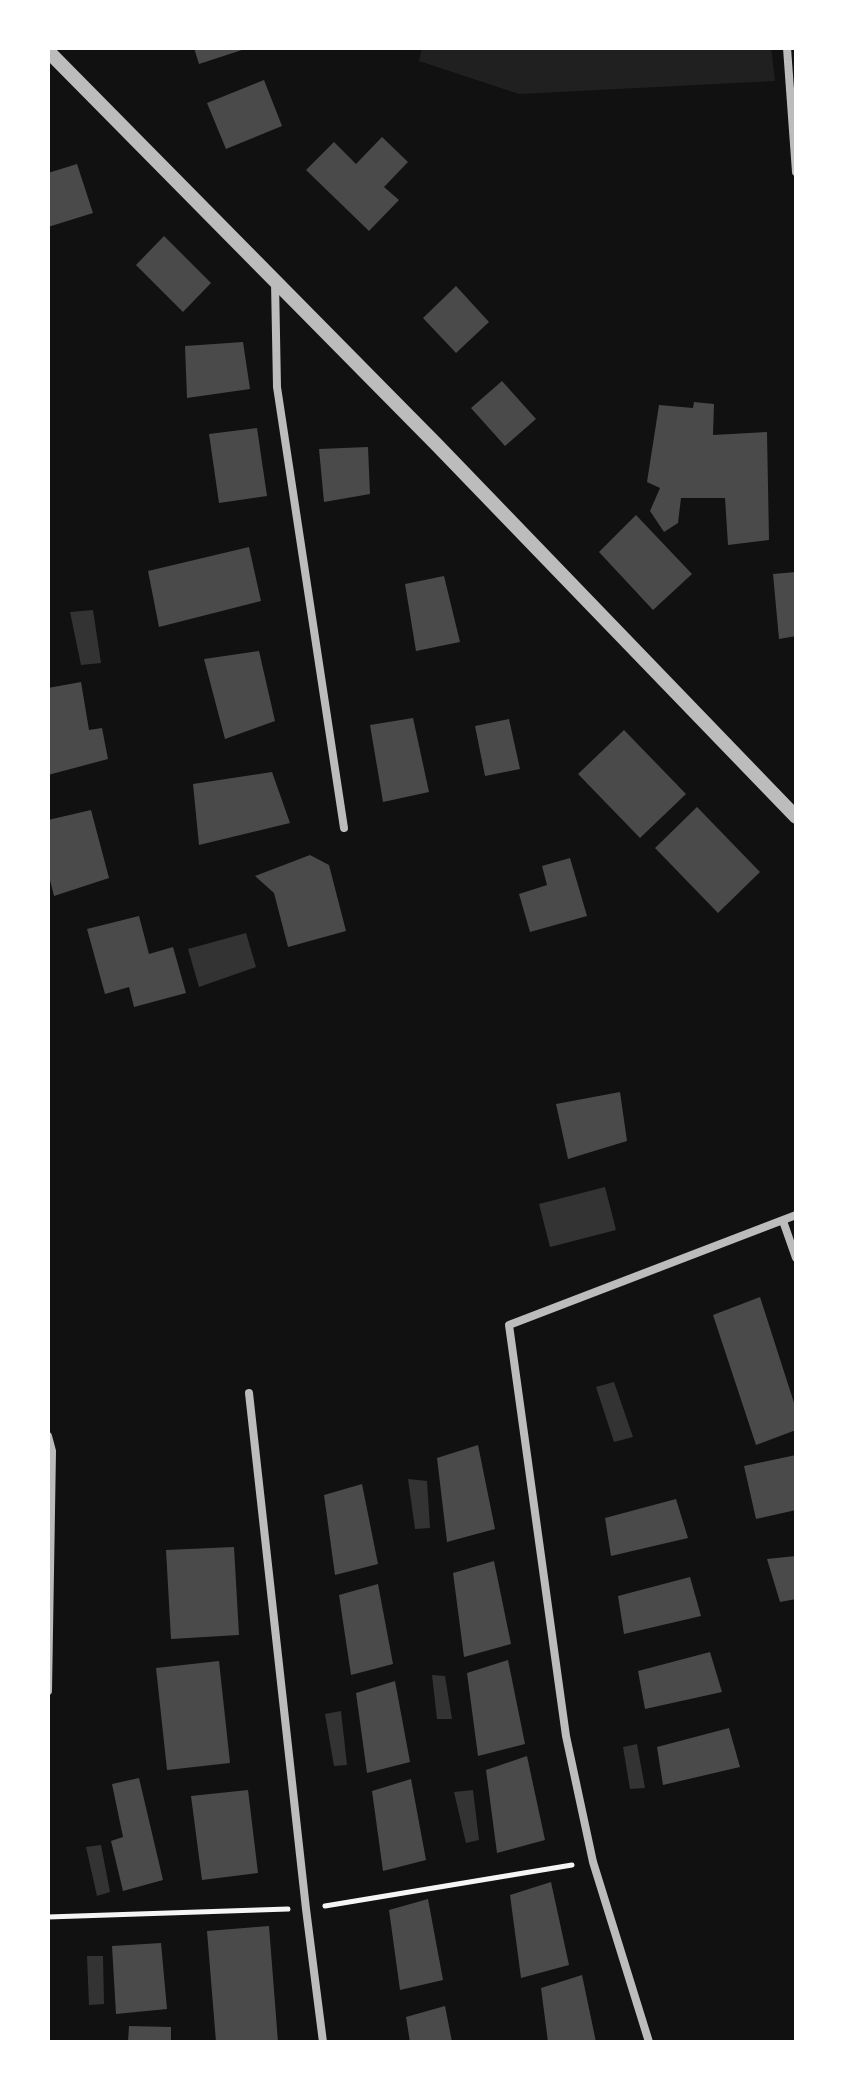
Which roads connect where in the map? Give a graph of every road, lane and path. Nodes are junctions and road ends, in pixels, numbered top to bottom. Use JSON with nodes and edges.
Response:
{"nodes":[{"id":1,"x":787,"y":48,"type":"edge"},
{"id":2,"x":48,"y":51,"type":"edge"},
{"id":3,"x":796,"y":172,"type":"edge"},
{"id":4,"x":275,"y":281,"type":"junction"},
{"id":5,"x":796,"y":817,"type":"edge"},
{"id":6,"x":344,"y":828,"type":"dead end"},
{"id":7,"x":796,"y":1215,"type":"edge"},
{"id":8,"x":783,"y":1221,"type":"junction"},
{"id":9,"x":796,"y":1258,"type":"edge"},
{"id":10,"x":249,"y":1393,"type":"dead end"},
{"id":11,"x":48,"y":1436,"type":"edge"},
{"id":12,"x":48,"y":1691,"type":"edge"},
{"id":13,"x":323,"y":2042,"type":"edge"},
{"id":14,"x":649,"y":2042,"type":"edge"}],
"edges":[{"from":1,"to":3,"type":"street"},
{"from":2,"to":4,"type":"street"},
{"from":4,"to":5,"type":"street"},
{"from":4,"to":6,"type":"street"},
{"from":7,"to":8,"type":"street"},
{"from":8,"to":9,"type":"street"},
{"from":8,"to":14,"type":"street"},
{"from":10,"to":13,"type":"street"},
{"from":11,"to":12,"type":"street"}]}
